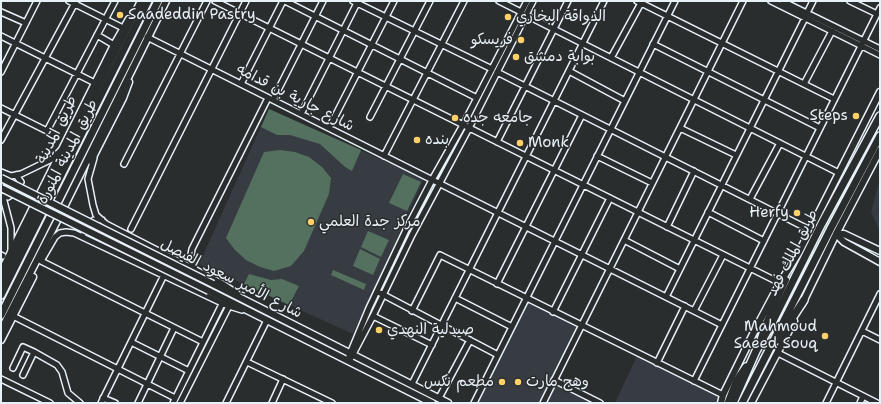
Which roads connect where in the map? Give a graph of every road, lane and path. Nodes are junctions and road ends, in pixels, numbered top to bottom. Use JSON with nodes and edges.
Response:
{"nodes":[{"id":1,"x":37,"y":1,"type":"edge"},
{"id":2,"x":69,"y":1,"type":"edge"},
{"id":3,"x":115,"y":1,"type":"edge"},
{"id":4,"x":148,"y":1,"type":"edge"},
{"id":5,"x":158,"y":1,"type":"edge"},
{"id":6,"x":166,"y":1,"type":"edge"},
{"id":7,"x":207,"y":1,"type":"edge"},
{"id":8,"x":216,"y":1,"type":"edge"},
{"id":9,"x":246,"y":1,"type":"edge"},
{"id":10,"x":284,"y":1,"type":"edge"},
{"id":11,"x":323,"y":1,"type":"edge"},
{"id":12,"x":394,"y":1,"type":"edge"},
{"id":13,"x":430,"y":1,"type":"edge"},
{"id":14,"x":464,"y":1,"type":"edge"},
{"id":15,"x":499,"y":1,"type":"edge"},
{"id":16,"x":527,"y":1,"type":"edge"},
{"id":17,"x":533,"y":1,"type":"edge"},
{"id":18,"x":568,"y":1,"type":"edge"},
{"id":19,"x":604,"y":1,"type":"edge"},
{"id":20,"x":674,"y":1,"type":"edge"},
{"id":21,"x":743,"y":1,"type":"edge"},
{"id":22,"x":771,"y":1,"type":"edge"},
{"id":23,"x":782,"y":1,"type":"edge"},
{"id":24,"x":813,"y":1,"type":"edge"},
{"id":25,"x":850,"y":1,"type":"edge"},
{"id":26,"x":75,"y":2,"type":"edge"},
{"id":27,"x":141,"y":2,"type":"edge"},
{"id":28,"x":355,"y":2,"type":"edge"},
{"id":29,"x":639,"y":2,"type":"edge"},
{"id":30,"x":880,"y":8,"type":"edge"},
{"id":31,"x":1,"y":12,"type":"edge"},
{"id":32,"x":240,"y":13,"type":"junction"},
{"id":33,"x":524,"y":14,"type":"junction"},
{"id":34,"x":877,"y":14,"type":"junction"},
{"id":35,"x":806,"y":15,"type":"junction"},
{"id":36,"x":316,"y":16,"type":"junction"},
{"id":37,"x":667,"y":16,"type":"junction"},
{"id":38,"x":386,"y":17,"type":"junction"},
{"id":39,"x":106,"y":19,"type":"junction"},
{"id":40,"x":26,"y":23,"type":"junction"},
{"id":41,"x":123,"y":28,"type":"junction"},
{"id":42,"x":270,"y":28,"type":"junction"},
{"id":43,"x":554,"y":29,"type":"junction"},
{"id":44,"x":344,"y":31,"type":"junction"},
{"id":45,"x":414,"y":31,"type":"junction"},
{"id":46,"x":832,"y":31,"type":"junction"},
{"id":47,"x":1,"y":36,"type":"edge"},
{"id":48,"x":97,"y":36,"type":"junction"},
{"id":49,"x":148,"y":37,"type":"junction"},
{"id":50,"x":862,"y":43,"type":"junction"},
{"id":51,"x":16,"y":44,"type":"junction"},
{"id":52,"x":302,"y":44,"type":"junction"},
{"id":53,"x":583,"y":44,"type":"junction"},
{"id":54,"x":653,"y":44,"type":"junction"},
{"id":55,"x":722,"y":44,"type":"junction"},
{"id":56,"x":114,"y":45,"type":"junction"},
{"id":57,"x":372,"y":45,"type":"junction"},
{"id":58,"x":442,"y":45,"type":"junction"},
{"id":59,"x":880,"y":49,"type":"edge"},
{"id":60,"x":180,"y":54,"type":"junction"},
{"id":61,"x":880,"y":55,"type":"edge"},
{"id":62,"x":330,"y":58,"type":"junction"},
{"id":63,"x":611,"y":58,"type":"junction"},
{"id":64,"x":46,"y":59,"type":"junction"},
{"id":65,"x":400,"y":59,"type":"junction"},
{"id":66,"x":212,"y":70,"type":"junction"},
{"id":67,"x":492,"y":70,"type":"junction"},
{"id":68,"x":569,"y":71,"type":"junction"},
{"id":69,"x":1,"y":72,"type":"edge"},
{"id":70,"x":358,"y":72,"type":"junction"},
{"id":71,"x":497,"y":72,"type":"junction"},
{"id":72,"x":639,"y":72,"type":"junction"},
{"id":73,"x":708,"y":72,"type":"junction"},
{"id":74,"x":778,"y":72,"type":"junction"},
{"id":75,"x":427,"y":73,"type":"junction"},
{"id":76,"x":77,"y":74,"type":"junction"},
{"id":77,"x":98,"y":83,"type":"junction"},
{"id":78,"x":241,"y":84,"type":"junction"},
{"id":79,"x":804,"y":84,"type":"junction"},
{"id":80,"x":386,"y":86,"type":"junction"},
{"id":81,"x":525,"y":86,"type":"junction"},
{"id":82,"x":880,"y":92,"type":"edge"},
{"id":83,"x":268,"y":98,"type":"junction"},
{"id":84,"x":477,"y":98,"type":"junction"},
{"id":85,"x":694,"y":99,"type":"junction"},
{"id":86,"x":834,"y":99,"type":"junction"},
{"id":87,"x":273,"y":100,"type":"junction"},
{"id":88,"x":413,"y":100,"type":"junction"},
{"id":89,"x":764,"y":100,"type":"junction"},
{"id":90,"x":880,"y":100,"type":"edge"},
{"id":91,"x":554,"y":101,"type":"junction"},
{"id":92,"x":625,"y":101,"type":"junction"},
{"id":93,"x":1,"y":108,"type":"edge"},
{"id":94,"x":301,"y":114,"type":"junction"},
{"id":95,"x":15,"y":115,"type":"junction"},
{"id":96,"x":582,"y":115,"type":"junction"},
{"id":97,"x":880,"y":116,"type":"edge"},
{"id":98,"x":370,"y":117,"type":"dead end"},
{"id":99,"x":463,"y":125,"type":"junction"},
{"id":100,"x":750,"y":127,"type":"junction"},
{"id":101,"x":329,"y":128,"type":"junction"},
{"id":102,"x":469,"y":128,"type":"junction"},
{"id":103,"x":680,"y":128,"type":"junction"},
{"id":104,"x":820,"y":128,"type":"junction"},
{"id":105,"x":611,"y":129,"type":"junction"},
{"id":106,"x":880,"y":136,"type":"edge"},
{"id":107,"x":1,"y":140,"type":"edge"},
{"id":108,"x":497,"y":142,"type":"junction"},
{"id":109,"x":780,"y":143,"type":"junction"},
{"id":110,"x":851,"y":149,"type":"junction"},
{"id":111,"x":61,"y":151,"type":"junction"},
{"id":112,"x":96,"y":151,"type":"junction"},
{"id":113,"x":880,"y":151,"type":"edge"},
{"id":114,"x":736,"y":155,"type":"junction"},
{"id":115,"x":384,"y":156,"type":"junction"},
{"id":116,"x":526,"y":156,"type":"junction"},
{"id":117,"x":597,"y":156,"type":"junction"},
{"id":118,"x":806,"y":156,"type":"junction"},
{"id":119,"x":665,"y":157,"type":"junction"},
{"id":120,"x":124,"y":164,"type":"dead end"},
{"id":121,"x":554,"y":170,"type":"junction"},
{"id":122,"x":694,"y":171,"type":"junction"},
{"id":123,"x":1,"y":172,"type":"edge"},
{"id":124,"x":839,"y":173,"type":"junction"},
{"id":125,"x":16,"y":175,"type":"junction"},
{"id":126,"x":1,"y":178,"type":"edge"},
{"id":127,"x":432,"y":180,"type":"junction"},
{"id":128,"x":652,"y":183,"type":"junction"},
{"id":129,"x":438,"y":184,"type":"junction"},
{"id":130,"x":583,"y":185,"type":"junction"},
{"id":131,"x":721,"y":185,"type":"junction"},
{"id":132,"x":1,"y":188,"type":"edge"},
{"id":133,"x":1,"y":196,"type":"edge"},
{"id":134,"x":610,"y":198,"type":"junction"},
{"id":135,"x":43,"y":199,"type":"junction"},
{"id":136,"x":750,"y":199,"type":"junction"},
{"id":137,"x":39,"y":208,"type":"junction"},
{"id":138,"x":63,"y":209,"type":"junction"},
{"id":139,"x":638,"y":212,"type":"junction"},
{"id":140,"x":708,"y":212,"type":"junction"},
{"id":141,"x":498,"y":213,"type":"junction"},
{"id":142,"x":778,"y":213,"type":"junction"},
{"id":143,"x":59,"y":217,"type":"junction"},
{"id":144,"x":102,"y":220,"type":"junction"},
{"id":145,"x":526,"y":227,"type":"junction"},
{"id":146,"x":667,"y":227,"type":"junction"},
{"id":147,"x":131,"y":229,"type":"dead end"},
{"id":148,"x":810,"y":230,"type":"junction"},
{"id":149,"x":836,"y":234,"type":"junction"},
{"id":150,"x":88,"y":239,"type":"junction"},
{"id":151,"x":624,"y":240,"type":"junction"},
{"id":152,"x":694,"y":240,"type":"junction"},
{"id":153,"x":555,"y":241,"type":"junction"},
{"id":154,"x":764,"y":241,"type":"junction"},
{"id":155,"x":879,"y":250,"type":"edge"},
{"id":156,"x":396,"y":252,"type":"junction"},
{"id":157,"x":799,"y":252,"type":"junction"},
{"id":158,"x":11,"y":253,"type":"junction"},
{"id":159,"x":402,"y":254,"type":"junction"},
{"id":160,"x":582,"y":255,"type":"junction"},
{"id":161,"x":723,"y":255,"type":"junction"},
{"id":162,"x":873,"y":258,"type":"junction"},
{"id":163,"x":41,"y":261,"type":"junction"},
{"id":164,"x":880,"y":262,"type":"edge"},
{"id":165,"x":750,"y":268,"type":"junction"},
{"id":166,"x":609,"y":269,"type":"junction"},
{"id":167,"x":680,"y":269,"type":"junction"},
{"id":168,"x":195,"y":270,"type":"junction"},
{"id":169,"x":470,"y":270,"type":"junction"},
{"id":170,"x":1,"y":272,"type":"edge"},
{"id":171,"x":164,"y":275,"type":"junction"},
{"id":172,"x":1,"y":283,"type":"edge"},
{"id":173,"x":780,"y":283,"type":"junction"},
{"id":174,"x":497,"y":284,"type":"junction"},
{"id":175,"x":377,"y":292,"type":"junction"},
{"id":176,"x":880,"y":294,"type":"edge"},
{"id":177,"x":1,"y":295,"type":"edge"},
{"id":178,"x":383,"y":295,"type":"junction"},
{"id":179,"x":666,"y":297,"type":"junction"},
{"id":180,"x":455,"y":298,"type":"junction"},
{"id":181,"x":526,"y":298,"type":"junction"},
{"id":182,"x":804,"y":300,"type":"junction"},
{"id":183,"x":222,"y":304,"type":"junction"},
{"id":184,"x":252,"y":304,"type":"junction"},
{"id":185,"x":229,"y":306,"type":"junction"},
{"id":186,"x":685,"y":306,"type":"junction"},
{"id":187,"x":412,"y":311,"type":"junction"},
{"id":188,"x":694,"y":311,"type":"junction"},
{"id":189,"x":251,"y":312,"type":"junction"},
{"id":190,"x":553,"y":312,"type":"junction"},
{"id":191,"x":145,"y":313,"type":"junction"},
{"id":192,"x":1,"y":315,"type":"edge"},
{"id":193,"x":13,"y":316,"type":"junction"},
{"id":194,"x":373,"y":316,"type":"junction"},
{"id":195,"x":267,"y":320,"type":"junction"},
{"id":196,"x":581,"y":325,"type":"junction"},
{"id":197,"x":722,"y":325,"type":"junction"},
{"id":198,"x":442,"y":326,"type":"junction"},
{"id":199,"x":512,"y":326,"type":"junction"},
{"id":200,"x":2,"y":328,"type":"edge"},
{"id":201,"x":174,"y":328,"type":"junction"},
{"id":202,"x":862,"y":331,"type":"junction"},
{"id":203,"x":1,"y":340,"type":"edge"},
{"id":204,"x":470,"y":340,"type":"junction"},
{"id":205,"x":880,"y":340,"type":"edge"},
{"id":206,"x":131,"y":342,"type":"junction"},
{"id":207,"x":203,"y":342,"type":"junction"},
{"id":208,"x":432,"y":345,"type":"junction"},
{"id":209,"x":756,"y":351,"type":"junction"},
{"id":210,"x":34,"y":352,"type":"junction"},
{"id":211,"x":778,"y":353,"type":"junction"},
{"id":212,"x":498,"y":355,"type":"junction"},
{"id":213,"x":351,"y":356,"type":"junction"},
{"id":214,"x":160,"y":357,"type":"junction"},
{"id":215,"x":247,"y":362,"type":"junction"},
{"id":216,"x":656,"y":363,"type":"junction"},
{"id":217,"x":13,"y":368,"type":"dead end"},
{"id":218,"x":117,"y":369,"type":"junction"},
{"id":219,"x":189,"y":371,"type":"junction"},
{"id":220,"x":23,"y":375,"type":"dead end"},
{"id":221,"x":754,"y":378,"type":"junction"},
{"id":222,"x":1,"y":379,"type":"edge"},
{"id":223,"x":283,"y":379,"type":"junction"},
{"id":224,"x":554,"y":380,"type":"junction"},
{"id":225,"x":694,"y":381,"type":"junction"},
{"id":226,"x":836,"y":383,"type":"junction"},
{"id":227,"x":147,"y":384,"type":"junction"},
{"id":228,"x":412,"y":384,"type":"junction"},
{"id":229,"x":723,"y":395,"type":"junction"},
{"id":230,"x":863,"y":396,"type":"junction"},
{"id":231,"x":103,"y":398,"type":"junction"},
{"id":232,"x":440,"y":398,"type":"junction"},
{"id":233,"x":174,"y":401,"type":"edge"},
{"id":234,"x":50,"y":403,"type":"edge"},
{"id":235,"x":80,"y":403,"type":"edge"},
{"id":236,"x":101,"y":403,"type":"edge"},
{"id":237,"x":115,"y":403,"type":"edge"},
{"id":238,"x":138,"y":403,"type":"edge"},
{"id":239,"x":180,"y":403,"type":"edge"},
{"id":240,"x":226,"y":403,"type":"edge"},
{"id":241,"x":272,"y":403,"type":"edge"},
{"id":242,"x":332,"y":403,"type":"edge"},
{"id":243,"x":432,"y":403,"type":"edge"},
{"id":244,"x":448,"y":403,"type":"edge"},
{"id":245,"x":474,"y":403,"type":"edge"},
{"id":246,"x":542,"y":403,"type":"edge"},
{"id":247,"x":600,"y":403,"type":"edge"},
{"id":248,"x":721,"y":403,"type":"edge"},
{"id":249,"x":728,"y":403,"type":"edge"},
{"id":250,"x":733,"y":403,"type":"edge"},
{"id":251,"x":742,"y":403,"type":"edge"},
{"id":252,"x":751,"y":403,"type":"edge"},
{"id":253,"x":826,"y":403,"type":"edge"},
{"id":254,"x":860,"y":403,"type":"edge"},
{"id":255,"x":877,"y":403,"type":"edge"}],
"edges":[{"from":1,"to":40,"type":"street"},
{"from":2,"to":26,"type":"street"},
{"from":3,"to":39,"type":"street"},
{"from":4,"to":177,"type":"highway","name":"طريق المدينة المنورة"},
{"from":5,"to":192,"type":"highway","name":"طريق المدينة المنورة"},
{"from":6,"to":49,"type":"main road"},
{"from":7,"to":60,"type":"street"},
{"from":8,"to":32,"type":"street"},
{"from":9,"to":32,"type":"street"},
{"from":10,"to":36,"type":"street"},
{"from":10,"to":42,"type":"street"},
{"from":11,"to":36,"type":"street"},
{"from":12,"to":38,"type":"street"},
{"from":13,"to":45,"type":"street"},
{"from":14,"to":58,"type":"street"},
{"from":15,"to":33,"type":"street"},
{"from":16,"to":33,"type":"street"},
{"from":17,"to":33,"type":"street"},
{"from":18,"to":43,"type":"street"},
{"from":19,"to":53,"type":"street"},
{"from":20,"to":37,"type":"street"},
{"from":21,"to":55,"type":"street"},
{"from":22,"to":35,"type":"street"},
{"from":23,"to":35,"type":"street"},
{"from":24,"to":35,"type":"street"},
{"from":25,"to":34,"type":"street"},
{"from":26,"to":39,"type":"street"},
{"from":26,"to":64,"type":"street"},
{"from":27,"to":41,"type":"main road","name":"طريق المدينة"},
{"from":27,"to":77,"type":"main road","name":"طريق المدينة"},
{"from":28,"to":38,"type":"street"},
{"from":28,"to":44,"type":"street"},
{"from":29,"to":37,"type":"street"},
{"from":29,"to":63,"type":"street"},
{"from":30,"to":34,"type":"street"},
{"from":31,"to":40,"type":"street"},
{"from":32,"to":42,"type":"street"},
{"from":32,"to":66,"type":"street"},
{"from":33,"to":43,"type":"street"},
{"from":33,"to":67,"type":"street"},
{"from":33,"to":71,"type":"street"},
{"from":34,"to":50,"type":"street"},
{"from":35,"to":46,"type":"street"},
{"from":35,"to":50,"type":"street"},
{"from":35,"to":74,"type":"street"},
{"from":36,"to":44,"type":"street"},
{"from":36,"to":52,"type":"street"},
{"from":37,"to":54,"type":"street"},
{"from":37,"to":55,"type":"street"},
{"from":38,"to":45,"type":"street"},
{"from":38,"to":57,"type":"street"},
{"from":39,"to":41,"type":"street"},
{"from":39,"to":48,"type":"street"},
{"from":40,"to":51,"type":"street"},
{"from":41,"to":56,"type":"main road","name":"طريق المدينة"},
{"from":42,"to":52,"type":"street"},
{"from":42,"to":78,"type":"street"},
{"from":43,"to":53,"type":"street"},
{"from":43,"to":81,"type":"street"},
{"from":44,"to":57,"type":"street"},
{"from":44,"to":62,"type":"street"},
{"from":45,"to":58,"type":"street"},
{"from":45,"to":65,"type":"street"},
{"from":46,"to":50,"type":"street"},
{"from":46,"to":79,"type":"street"},
{"from":47,"to":51,"type":"street"},
{"from":48,"to":56,"type":"street"},
{"from":48,"to":76,"type":"street"},
{"from":49,"to":60,"type":"street","name":"شارع جارية بن قدامه"},
{"from":49,"to":112,"type":"main road"},
{"from":49,"to":138,"type":"main road"},
{"from":50,"to":59,"type":"street"},
{"from":50,"to":61,"type":"street"},
{"from":50,"to":86,"type":"street"},
{"from":51,"to":64,"type":"street"},
{"from":51,"to":69,"type":"street"},
{"from":52,"to":62,"type":"street"},
{"from":52,"to":87,"type":"street"},
{"from":53,"to":63,"type":"street"},
{"from":53,"to":68,"type":"street"},
{"from":54,"to":72,"type":"street"},
{"from":54,"to":73,"type":"street"},
{"from":55,"to":73,"type":"street"},
{"from":55,"to":74,"type":"street"},
{"from":56,"to":77,"type":"main road","name":"طريق المدينة"},
{"from":57,"to":65,"type":"street"},
{"from":57,"to":70,"type":"street"},
{"from":58,"to":67,"type":"street"},
{"from":58,"to":75,"type":"street"},
{"from":60,"to":66,"type":"street","name":"شارع جارية بن قدامه"},
{"from":60,"to":120,"type":"street"},
{"from":62,"to":70,"type":"street"},
{"from":62,"to":94,"type":"street"},
{"from":63,"to":72,"type":"street"},
{"from":64,"to":76,"type":"street"},
{"from":64,"to":95,"type":"street"},
{"from":65,"to":75,"type":"street"},
{"from":65,"to":80,"type":"street"},
{"from":66,"to":78,"type":"street","name":"شارع جارية بن قدامه"},
{"from":66,"to":147,"type":"street"},
{"from":67,"to":84,"type":"street"},
{"from":68,"to":91,"type":"street"},
{"from":68,"to":92,"type":"street"},
{"from":70,"to":80,"type":"street"},
{"from":70,"to":101,"type":"street"},
{"from":71,"to":81,"type":"street"},
{"from":71,"to":102,"type":"street"},
{"from":72,"to":85,"type":"street"},
{"from":72,"to":92,"type":"street"},
{"from":73,"to":85,"type":"street"},
{"from":73,"to":89,"type":"street"},
{"from":74,"to":79,"type":"street"},
{"from":74,"to":89,"type":"street"},
{"from":75,"to":84,"type":"street"},
{"from":75,"to":88,"type":"street"},
{"from":76,"to":77,"type":"street"},
{"from":76,"to":95,"type":"street"},
{"from":77,"to":111,"type":"main road","name":"طريق المدينة"},
{"from":77,"to":135,"type":"main road","name":"طريق المدينة"},
{"from":78,"to":83,"type":"street","name":"شارع جارية بن قدامه"},
{"from":79,"to":86,"type":"street"},
{"from":80,"to":88,"type":"street"},
{"from":80,"to":98,"type":"street"},
{"from":81,"to":91,"type":"street"},
{"from":81,"to":108,"type":"street"},
{"from":82,"to":110,"type":"main road"},
{"from":83,"to":87,"type":"street","name":"شارع جارية بن قدامه"},
{"from":83,"to":168,"type":"street"},
{"from":84,"to":99,"type":"street"},
{"from":85,"to":100,"type":"street"},
{"from":85,"to":103,"type":"street"},
{"from":86,"to":104,"type":"street"},
{"from":87,"to":94,"type":"street","name":"شارع جارية بن قدامه"},
{"from":88,"to":99,"type":"street"},
{"from":88,"to":115,"type":"street"},
{"from":89,"to":100,"type":"street"},
{"from":89,"to":104,"type":"street"},
{"from":90,"to":110,"type":"main road"},
{"from":91,"to":96,"type":"street"},
{"from":91,"to":116,"type":"street"},
{"from":92,"to":105,"type":"street"},
{"from":93,"to":95,"type":"street"},
{"from":94,"to":101,"type":"street","name":"شارع جارية بن قدامه"},
{"from":95,"to":107,"type":"street"},
{"from":96,"to":105,"type":"street"},
{"from":96,"to":121,"type":"street"},
{"from":97,"to":209,"type":"highway","name":"طريق الملك فهد"},
{"from":99,"to":102,"type":"street"},
{"from":99,"to":127,"type":"street"},
{"from":100,"to":109,"type":"street"},
{"from":100,"to":114,"type":"street"},
{"from":101,"to":115,"type":"street","name":"شارع جارية بن قدامه"},
{"from":102,"to":108,"type":"street"},
{"from":102,"to":129,"type":"street"},
{"from":103,"to":114,"type":"street"},
{"from":103,"to":119,"type":"street"},
{"from":104,"to":118,"type":"street"},
{"from":105,"to":117,"type":"street"},
{"from":105,"to":119,"type":"street"},
{"from":106,"to":221,"type":"highway","name":"طريق الملك فهد"},
{"from":108,"to":116,"type":"street"},
{"from":109,"to":118,"type":"street"},
{"from":109,"to":136,"type":"street"},
{"from":110,"to":124,"type":"main road"},
{"from":111,"to":125,"type":"street"},
{"from":111,"to":158,"type":"main road","name":"طريق المدينة"},
{"from":112,"to":144,"type":"street"},
{"from":112,"to":163,"type":"main road"},
{"from":113,"to":149,"type":"main road"},
{"from":114,"to":131,"type":"street"},
{"from":115,"to":127,"type":"street","name":"شارع جارية بن قدامه"},
{"from":116,"to":121,"type":"street"},
{"from":116,"to":141,"type":"street"},
{"from":117,"to":128,"type":"street"},
{"from":117,"to":130,"type":"street"},
{"from":118,"to":124,"type":"street"},
{"from":118,"to":142,"type":"street"},
{"from":119,"to":122,"type":"street"},
{"from":119,"to":128,"type":"street"},
{"from":121,"to":130,"type":"street"},
{"from":121,"to":145,"type":"street"},
{"from":122,"to":131,"type":"street"},
{"from":122,"to":146,"type":"street"},
{"from":123,"to":125,"type":"street"},
{"from":124,"to":148,"type":"main road"},
{"from":125,"to":133,"type":"street"},
{"from":126,"to":135,"type":"main road","name":"شارع الأمير سعود الفيصل","bridge":true},
{"from":127,"to":129,"type":"street","name":"شارع جارية بن قدامه"},
{"from":127,"to":156,"type":"street"},
{"from":128,"to":139,"type":"street"},
{"from":129,"to":141,"type":"street","name":"شارع جارية بن قدامه"},
{"from":129,"to":159,"type":"street"},
{"from":130,"to":134,"type":"street"},
{"from":130,"to":153,"type":"street"},
{"from":131,"to":136,"type":"street"},
{"from":131,"to":140,"type":"street"},
{"from":132,"to":137,"type":"main road","name":"شارع الأمير سعود الفيصل","bridge":true},
{"from":133,"to":158,"type":"street"},
{"from":134,"to":139,"type":"street"},
{"from":134,"to":160,"type":"street"},
{"from":135,"to":137,"type":"main road","name":"طريق المدينة","bridge":true},
{"from":135,"to":138,"type":"main road","name":"شارع الأمير سعود الفيصل","bridge":true},
{"from":136,"to":142,"type":"street"},
{"from":137,"to":143,"type":"main road","name":"شارع الأمير سعود الفيصل","bridge":true},
{"from":137,"to":172,"type":"main road","name":"طريق المدينة"},
{"from":138,"to":143,"type":"main road","bridge":true},
{"from":138,"to":184,"type":"main road","name":"شارع الأمير سعود الفيصل","bridge":true},
{"from":139,"to":146,"type":"street"},
{"from":139,"to":151,"type":"street"},
{"from":140,"to":152,"type":"street"},
{"from":140,"to":154,"type":"street"},
{"from":141,"to":145,"type":"street","name":"شارع جارية بن قدامه"},
{"from":141,"to":169,"type":"street"},
{"from":142,"to":148,"type":"street"},
{"from":142,"to":154,"type":"street"},
{"from":143,"to":189,"type":"main road","name":"شارع الأمير سعود الفيصل","bridge":true},
{"from":143,"to":200,"type":"main road"},
{"from":144,"to":150,"type":"street"},
{"from":144,"to":168,"type":"street"},
{"from":145,"to":153,"type":"street","name":"شارع جارية بن قدامه"},
{"from":145,"to":174,"type":"street"},
{"from":146,"to":152,"type":"street"},
{"from":148,"to":157,"type":"main road"},
{"from":149,"to":155,"type":"main road"},
{"from":149,"to":162,"type":"main road"},
{"from":149,"to":182,"type":"main road"},
{"from":150,"to":163,"type":"street"},
{"from":150,"to":171,"type":"street"},
{"from":151,"to":166,"type":"street"},
{"from":151,"to":167,"type":"street"},
{"from":152,"to":161,"type":"street"},
{"from":152,"to":167,"type":"street"},
{"from":153,"to":160,"type":"street","name":"شارع جارية بن قدامه"},
{"from":153,"to":181,"type":"street"},
{"from":154,"to":165,"type":"street"},
{"from":155,"to":162,"type":"main road"},
{"from":156,"to":159,"type":"street"},
{"from":156,"to":175,"type":"street"},
{"from":157,"to":173,"type":"main road"},
{"from":157,"to":209,"type":"main road"},
{"from":158,"to":170,"type":"main road","name":"طريق المدينة"},
{"from":159,"to":178,"type":"street"},
{"from":160,"to":166,"type":"street","name":"شارع جارية بن قدامه"},
{"from":160,"to":190,"type":"street"},
{"from":161,"to":165,"type":"street"},
{"from":161,"to":188,"type":"street"},
{"from":162,"to":164,"type":"main road"},
{"from":163,"to":191,"type":"street"},
{"from":163,"to":193,"type":"main road"},
{"from":165,"to":173,"type":"street"},
{"from":165,"to":197,"type":"street"},
{"from":166,"to":179,"type":"street","name":"شارع جارية بن قدامه"},
{"from":166,"to":196,"type":"street"},
{"from":167,"to":179,"type":"street"},
{"from":168,"to":184,"type":"street"},
{"from":169,"to":174,"type":"street"},
{"from":169,"to":180,"type":"street"},
{"from":169,"to":187,"type":"street"},
{"from":171,"to":183,"type":"street"},
{"from":171,"to":191,"type":"street"},
{"from":173,"to":229,"type":"main road"},
{"from":174,"to":181,"type":"street"},
{"from":175,"to":178,"type":"street"},
{"from":175,"to":213,"type":"street"},
{"from":176,"to":202,"type":"street"},
{"from":178,"to":187,"type":"street"},
{"from":178,"to":194,"type":"street"},
{"from":179,"to":186,"type":"street","name":"شارع جارية بن قدامه"},
{"from":180,"to":198,"type":"street"},
{"from":180,"to":199,"type":"street"},
{"from":181,"to":190,"type":"street"},
{"from":181,"to":199,"type":"street"},
{"from":182,"to":211,"type":"main road"},
{"from":182,"to":221,"type":"highway"},
{"from":183,"to":185,"type":"street"},
{"from":183,"to":207,"type":"street"},
{"from":184,"to":213,"type":"main road","name":"شارع الأمير سعود الفيصل"},
{"from":185,"to":189,"type":"street"},
{"from":185,"to":239,"type":"street"},
{"from":186,"to":188,"type":"street","name":"شارع جارية بن قدامه"},
{"from":186,"to":216,"type":"street"},
{"from":187,"to":198,"type":"street"},
{"from":188,"to":197,"type":"street","name":"شارع جارية بن قدامه"},
{"from":189,"to":195,"type":"main road","name":"شارع الأمير سعود الفيصل"},
{"from":190,"to":196,"type":"street"},
{"from":191,"to":201,"type":"street"},
{"from":191,"to":206,"type":"street"},
{"from":193,"to":203,"type":"main road"},
{"from":193,"to":218,"type":"street"},
{"from":194,"to":208,"type":"street"},
{"from":194,"to":213,"type":"street"},
{"from":195,"to":213,"type":"main road","name":"شارع الأمير سعود الفيصل"},
{"from":195,"to":215,"type":"street"},
{"from":196,"to":216,"type":"street"},
{"from":196,"to":224,"type":"street"},
{"from":197,"to":225,"type":"street"},
{"from":198,"to":204,"type":"street"},
{"from":198,"to":208,"type":"street"},
{"from":199,"to":212,"type":"street"},
{"from":201,"to":207,"type":"street"},
{"from":201,"to":214,"type":"street"},
{"from":202,"to":205,"type":"street"},
{"from":202,"to":226,"type":"street"},
{"from":204,"to":212,"type":"street"},
{"from":204,"to":232,"type":"street"},
{"from":206,"to":214,"type":"street"},
{"from":206,"to":218,"type":"street"},
{"from":207,"to":219,"type":"street"},
{"from":208,"to":228,"type":"street"},
{"from":209,"to":249,"type":"highway"},
{"from":209,"to":250,"type":"highway","name":"طريق الملك فهد"},
{"from":210,"to":217,"type":"street"},
{"from":210,"to":220,"type":"street"},
{"from":210,"to":235,"type":"street"},
{"from":211,"to":226,"type":"street"},
{"from":211,"to":252,"type":"main road"},
{"from":212,"to":245,"type":"street"},
{"from":213,"to":228,"type":"main road","name":"شارع الأمير سعود الفيصل"},
{"from":213,"to":243,"type":"main road","name":"شارع الأمير سعود الفيصل"},
{"from":214,"to":219,"type":"street"},
{"from":214,"to":227,"type":"street"},
{"from":215,"to":223,"type":"street"},
{"from":215,"to":240,"type":"street"},
{"from":216,"to":225,"type":"street"},
{"from":218,"to":227,"type":"street"},
{"from":218,"to":231,"type":"street"},
{"from":219,"to":233,"type":"street"},
{"from":221,"to":251,"type":"highway","name":"طريق الملك فهد"},
{"from":222,"to":234,"type":"street"},
{"from":223,"to":241,"type":"street"},
{"from":223,"to":242,"type":"street"},
{"from":224,"to":246,"type":"street"},
{"from":224,"to":247,"type":"street"},
{"from":225,"to":229,"type":"street"},
{"from":226,"to":230,"type":"street"},
{"from":226,"to":253,"type":"street"},
{"from":227,"to":233,"type":"street"},
{"from":227,"to":238,"type":"street"},
{"from":228,"to":232,"type":"main road","name":"شارع الأمير سعود الفيصل"},
{"from":229,"to":248,"type":"main road"},
{"from":230,"to":254,"type":"street"},
{"from":230,"to":255,"type":"street"},
{"from":231,"to":236,"type":"street"},
{"from":231,"to":237,"type":"street"},
{"from":232,"to":244,"type":"main road","name":"شارع الأمير سعود الفيصل"}]}
